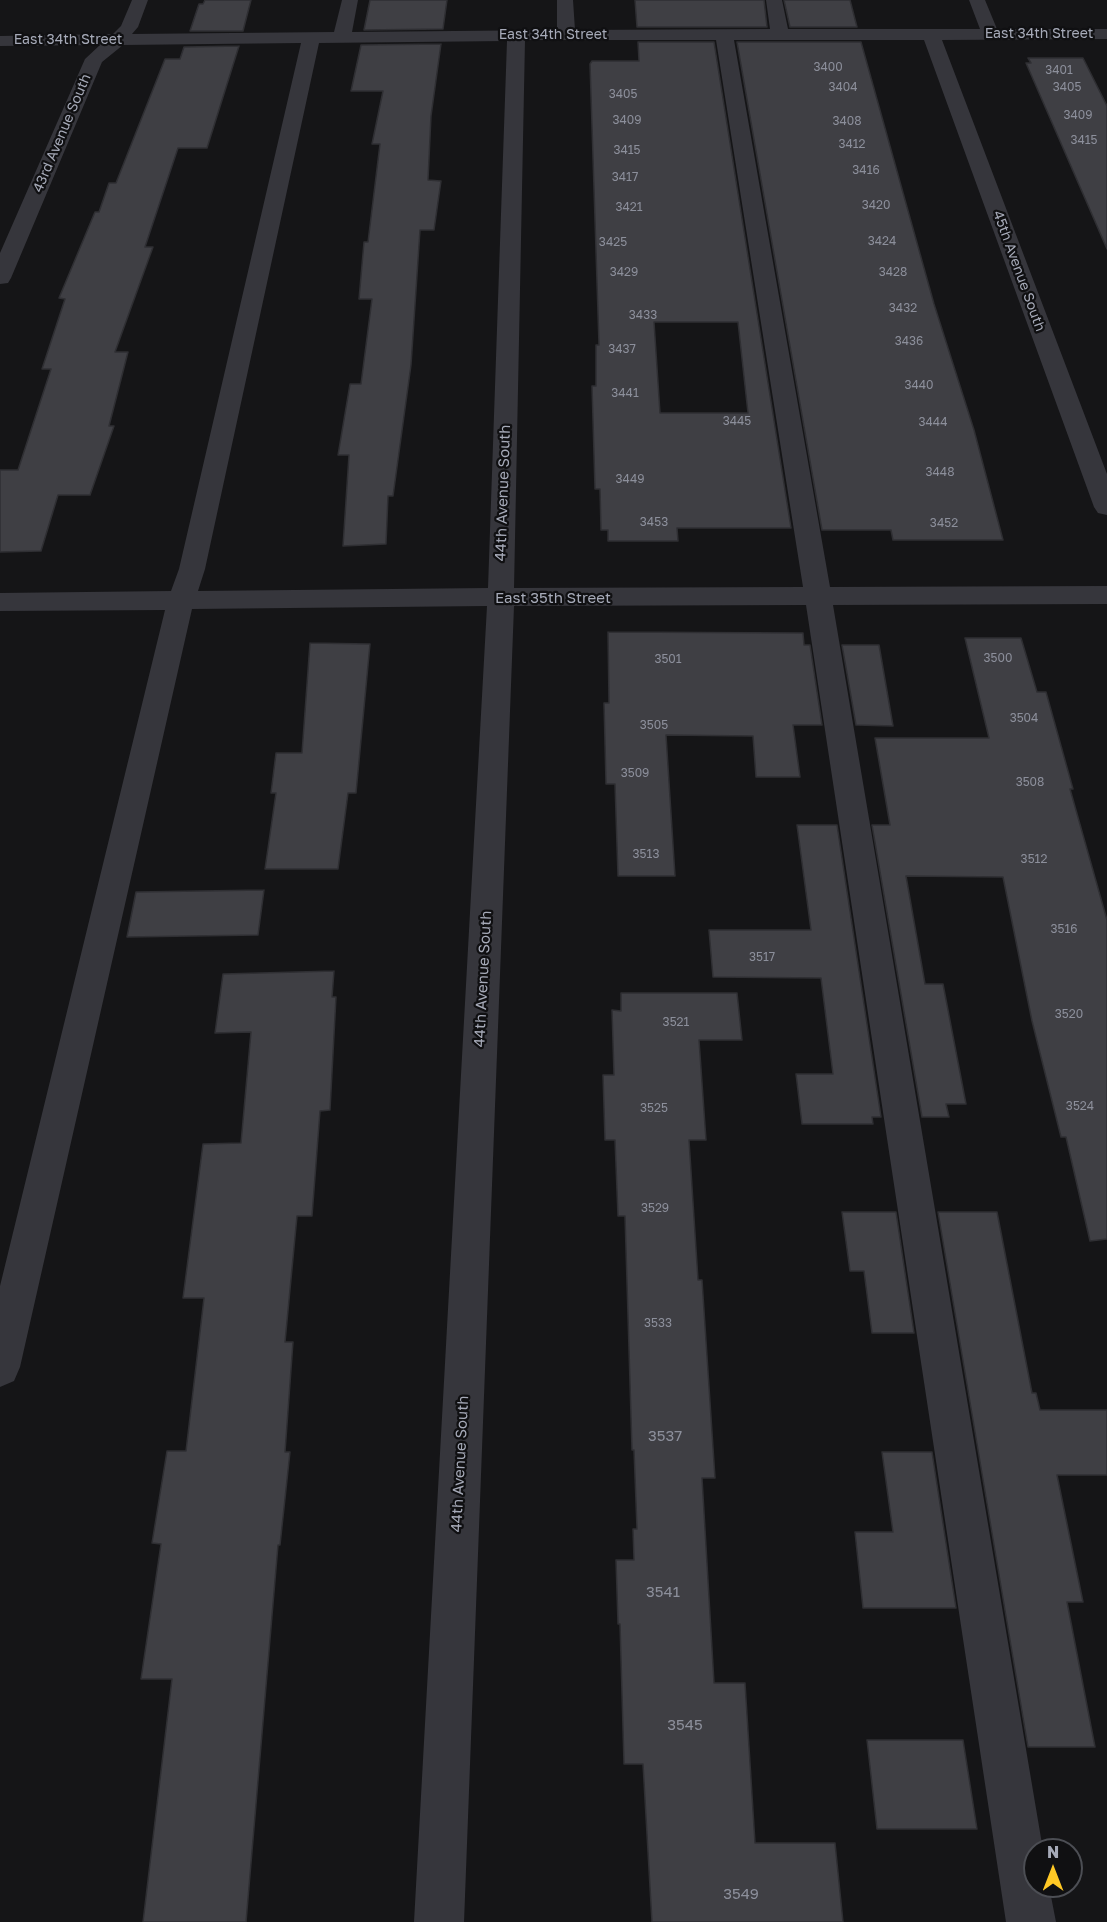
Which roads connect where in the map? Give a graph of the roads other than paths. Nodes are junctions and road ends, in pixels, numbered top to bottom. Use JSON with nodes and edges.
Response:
{"nodes":[{"id":1,"x":140,"y":0,"type":"edge"},
{"id":2,"x":350,"y":0,"type":"edge"},
{"id":3,"x":566,"y":0,"type":"edge"},
{"id":4,"x":774,"y":0,"type":"edge"},
{"id":5,"x":977,"y":0,"type":"edge"},
{"id":6,"x":779,"y":34,"type":"junction"},
{"id":7,"x":931,"y":34,"type":"junction"},
{"id":8,"x":1107,"y":34,"type":"edge"},
{"id":9,"x":516,"y":35,"type":"junction"},
{"id":10,"x":566,"y":35,"type":"junction"},
{"id":11,"x":724,"y":35,"type":"junction"},
{"id":12,"x":991,"y":35,"type":"junction"},
{"id":13,"x":311,"y":38,"type":"junction"},
{"id":14,"x":342,"y":38,"type":"junction"},
{"id":15,"x":0,"y":40,"type":"edge"},
{"id":16,"x":118,"y":40,"type":"junction"},
{"id":17,"x":0,"y":278,"type":"edge"},
{"id":18,"x":1107,"y":507,"type":"edge"},
{"id":19,"x":1107,"y":595,"type":"edge"},
{"id":20,"x":500,"y":597,"type":"junction"},
{"id":21,"x":818,"y":598,"type":"junction"},
{"id":22,"x":181,"y":600,"type":"junction"},
{"id":23,"x":0,"y":602,"type":"edge"},
{"id":24,"x":0,"y":1367,"type":"edge"},
{"id":25,"x":439,"y":1922,"type":"edge"},
{"id":26,"x":1031,"y":1922,"type":"edge"}],
"edges":[{"from":1,"to":16,"type":"street","name":"43rd Avenue South"},
{"from":2,"to":14,"type":"street"},
{"from":3,"to":10,"type":"street"},
{"from":4,"to":6,"type":"street"},
{"from":5,"to":12,"type":"street"},
{"from":6,"to":7,"type":"street","name":"East 34th Street"},
{"from":6,"to":11,"type":"street","name":"East 34th Street"},
{"from":7,"to":12,"type":"street","name":"East 34th Street"},
{"from":7,"to":18,"type":"street","name":"45th Avenue South"},
{"from":8,"to":12,"type":"street","name":"East 34th Street"},
{"from":9,"to":10,"type":"street","name":"East 34th Street"},
{"from":9,"to":14,"type":"street","name":"East 34th Street"},
{"from":9,"to":20,"type":"street","name":"44th Avenue South"},
{"from":10,"to":11,"type":"street","name":"East 34th Street"},
{"from":11,"to":21,"type":"street"},
{"from":13,"to":14,"type":"street","name":"East 34th Street"},
{"from":13,"to":16,"type":"street","name":"East 34th Street"},
{"from":13,"to":22,"type":"street"},
{"from":15,"to":16,"type":"street","name":"East 34th Street"},
{"from":16,"to":17,"type":"street","name":"43rd Avenue South"},
{"from":19,"to":21,"type":"street","name":"East 35th Street"},
{"from":20,"to":21,"type":"street","name":"East 35th Street"},
{"from":20,"to":22,"type":"street","name":"East 35th Street"},
{"from":20,"to":25,"type":"street","name":"44th Avenue South"},
{"from":21,"to":26,"type":"street"},
{"from":22,"to":23,"type":"street","name":"East 35th Street"},
{"from":22,"to":24,"type":"street"}]}
